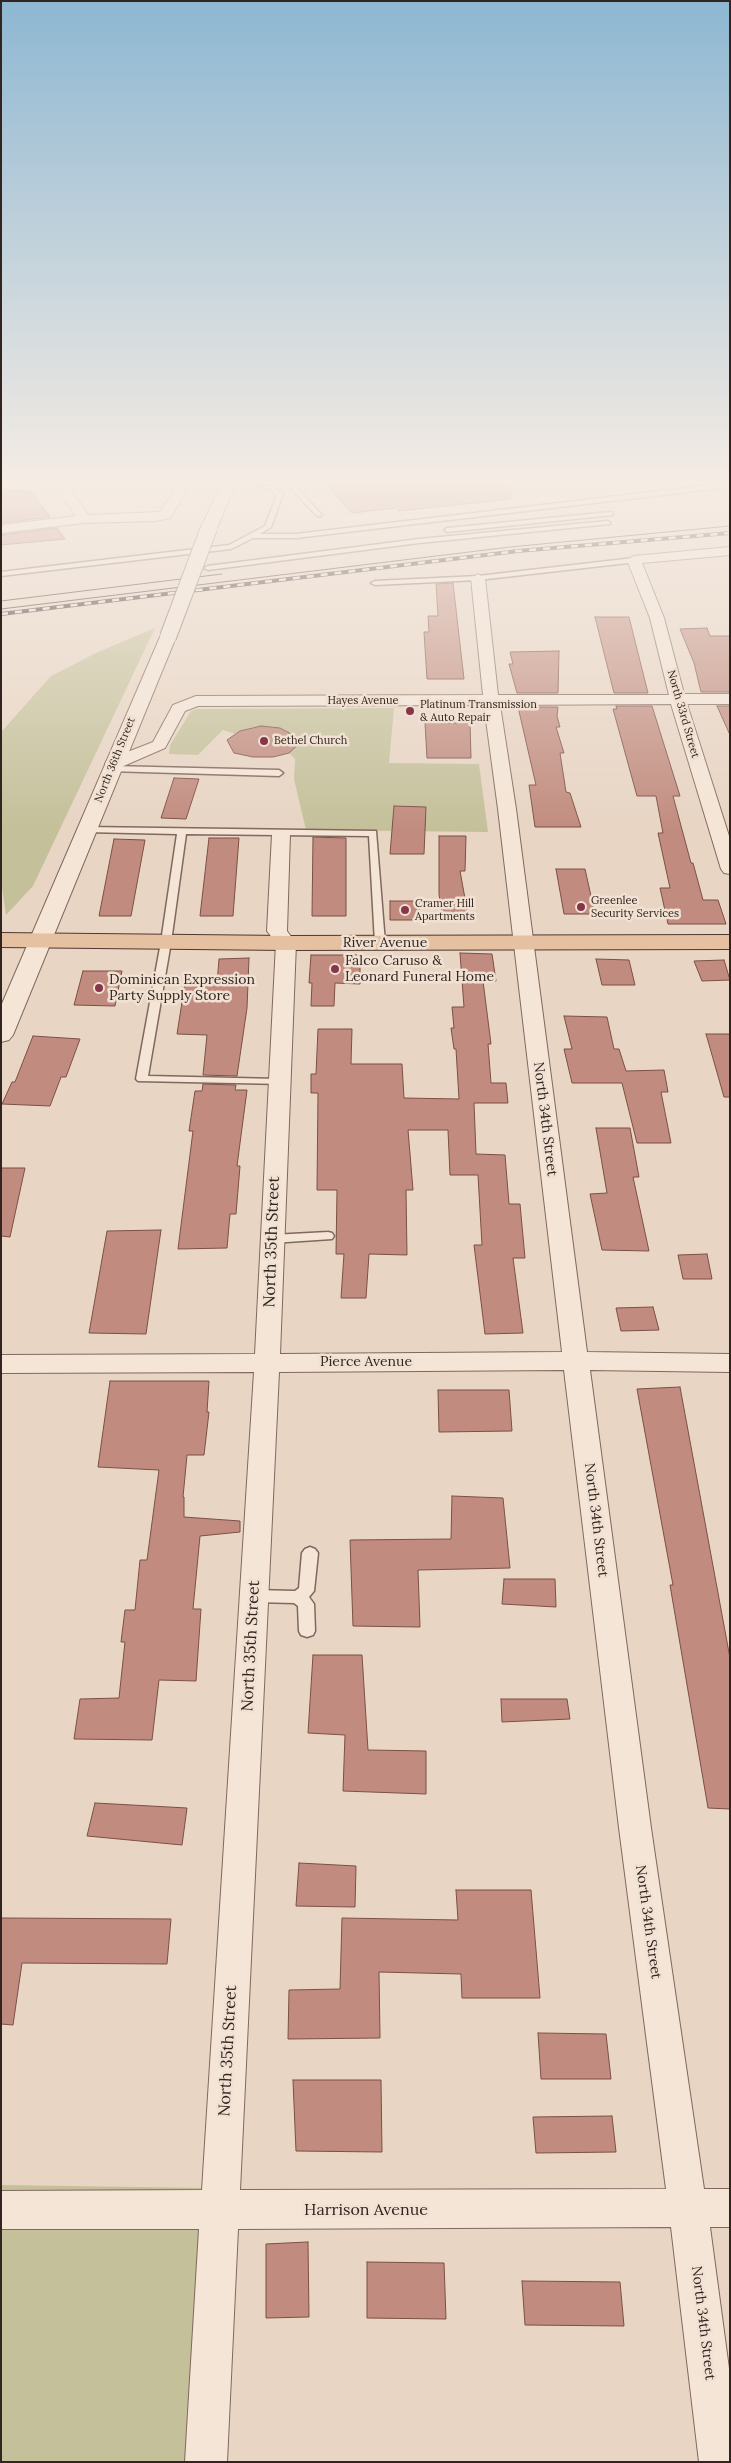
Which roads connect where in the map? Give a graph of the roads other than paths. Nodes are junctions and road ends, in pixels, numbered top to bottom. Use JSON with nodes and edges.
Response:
{"nodes":[{"id":1,"x":182,"y":600,"type":"edge"},
{"id":2,"x":480,"y":600,"type":"edge"},
{"id":3,"x":651,"y":600,"type":"edge"},
{"id":4,"x":491,"y":700,"type":"junction"},
{"id":5,"x":678,"y":700,"type":"junction"},
{"id":6,"x":730,"y":700,"type":"edge"},
{"id":7,"x":112,"y":766,"type":"junction"},
{"id":8,"x":279,"y":773,"type":"dead end"},
{"id":9,"x":87,"y":830,"type":"junction"},
{"id":10,"x":182,"y":832,"type":"junction"},
{"id":11,"x":281,"y":834,"type":"junction"},
{"id":12,"x":730,"y":869,"type":"edge"},
{"id":13,"x":1,"y":940,"type":"edge"},
{"id":14,"x":40,"y":940,"type":"junction"},
{"id":15,"x":166,"y":942,"type":"junction"},
{"id":16,"x":522,"y":942,"type":"junction"},
{"id":17,"x":730,"y":942,"type":"edge"},
{"id":18,"x":286,"y":943,"type":"junction"},
{"id":19,"x":380,"y":943,"type":"junction"},
{"id":20,"x":1,"y":1035,"type":"edge"},
{"id":21,"x":279,"y":1082,"type":"junction"},
{"id":22,"x":328,"y":1236,"type":"dead end"},
{"id":23,"x":272,"y":1239,"type":"junction"},
{"id":24,"x":576,"y":1361,"type":"junction"},
{"id":25,"x":267,"y":1362,"type":"junction"},
{"id":26,"x":730,"y":1362,"type":"edge"},
{"id":27,"x":1,"y":1364,"type":"edge"},
{"id":28,"x":310,"y":1553,"type":"dead end"},
{"id":29,"x":254,"y":1596,"type":"junction"},
{"id":30,"x":298,"y":1597,"type":"junction"},
{"id":31,"x":307,"y":1630,"type":"dead end"},
{"id":32,"x":730,"y":2208,"type":"edge"},
{"id":33,"x":688,"y":2209,"type":"junction"},
{"id":34,"x":1,"y":2210,"type":"edge"},
{"id":35,"x":220,"y":2211,"type":"junction"},
{"id":36,"x":206,"y":2462,"type":"edge"},
{"id":37,"x":720,"y":2462,"type":"edge"}],
"edges":[{"from":1,"to":7,"type":"street","name":"North 36th Street","bridge":true},
{"from":2,"to":4,"type":"street","name":"North 34th Street"},
{"from":3,"to":5,"type":"street","name":"North 33rd Street"},
{"from":4,"to":5,"type":"street","name":"Hayes Avenue"},
{"from":4,"to":7,"type":"street","name":"Hayes Avenue"},
{"from":4,"to":16,"type":"street","name":"North 34th Street"},
{"from":5,"to":6,"type":"street","name":"Hayes Avenue"},
{"from":5,"to":12,"type":"street","name":"North 33rd Street"},
{"from":7,"to":8,"type":"lane"},
{"from":7,"to":9,"type":"street","name":"North 36th Street"},
{"from":9,"to":10,"type":"lane"},
{"from":9,"to":14,"type":"street","name":"North 36th Street"},
{"from":10,"to":11,"type":"lane"},
{"from":10,"to":15,"type":"lane"},
{"from":11,"to":18,"type":"street","name":"North 35th Street"},
{"from":11,"to":19,"type":"lane"},
{"from":13,"to":14,"type":"main road","name":"River Avenue"},
{"from":14,"to":15,"type":"main road","name":"River Avenue"},
{"from":14,"to":20,"type":"street","name":"North 36th Street"},
{"from":15,"to":18,"type":"main road","name":"River Avenue"},
{"from":15,"to":21,"type":"lane"},
{"from":16,"to":17,"type":"main road","name":"River Avenue"},
{"from":16,"to":19,"type":"main road","name":"River Avenue"},
{"from":16,"to":24,"type":"street","name":"North 34th Street"},
{"from":18,"to":19,"type":"main road","name":"River Avenue"},
{"from":18,"to":21,"type":"street","name":"North 35th Street"},
{"from":21,"to":23,"type":"street","name":"North 35th Street"},
{"from":22,"to":23,"type":"lane"},
{"from":23,"to":25,"type":"street","name":"North 35th Street"},
{"from":24,"to":25,"type":"street","name":"Pierce Avenue"},
{"from":24,"to":26,"type":"street","name":"Pierce Avenue"},
{"from":24,"to":33,"type":"street","name":"North 34th Street"},
{"from":25,"to":27,"type":"street","name":"Pierce Avenue"},
{"from":25,"to":29,"type":"street","name":"North 35th Street"},
{"from":28,"to":30,"type":"lane"},
{"from":29,"to":30,"type":"lane"},
{"from":29,"to":35,"type":"street","name":"North 35th Street"},
{"from":30,"to":31,"type":"lane"},
{"from":32,"to":33,"type":"street","name":"Harrison Avenue"},
{"from":33,"to":35,"type":"street","name":"Harrison Avenue"},
{"from":33,"to":37,"type":"street","name":"North 34th Street"},
{"from":34,"to":35,"type":"street","name":"Harrison Avenue"},
{"from":35,"to":36,"type":"street","name":"North 35th Street"}]}
